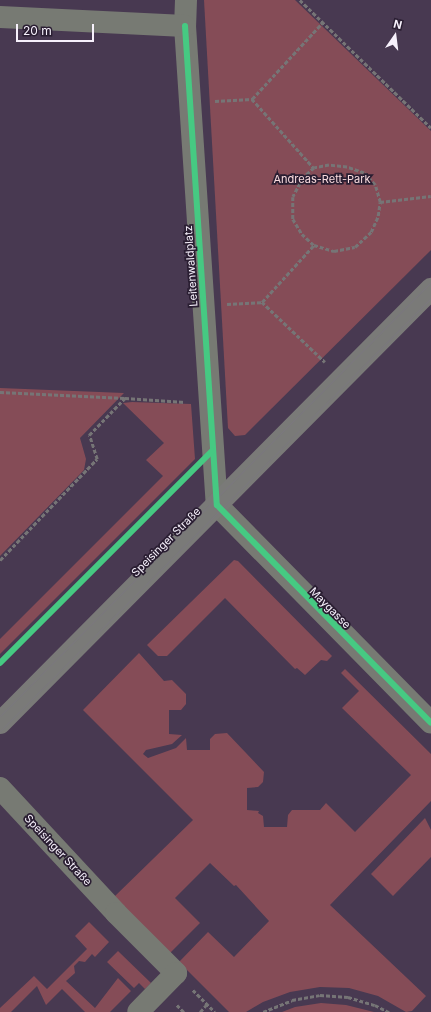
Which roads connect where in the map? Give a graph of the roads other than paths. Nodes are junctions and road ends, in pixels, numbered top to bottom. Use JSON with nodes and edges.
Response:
{"nodes":[{"id":1,"x":186,"y":0,"type":"edge"},
{"id":2,"x":0,"y":17,"type":"edge"},
{"id":3,"x":185,"y":26,"type":"junction"},
{"id":4,"x":431,"y":289,"type":"edge"},
{"id":5,"x":217,"y":505,"type":"junction"},
{"id":6,"x":0,"y":723,"type":"edge"},
{"id":7,"x":431,"y":723,"type":"edge"},
{"id":8,"x":0,"y":788,"type":"edge"},
{"id":9,"x":138,"y":1012,"type":"edge"}],
"edges":[{"from":1,"to":3,"type":"street","name":"Leitenwaldplatz"},
{"from":2,"to":3,"type":"street"},
{"from":3,"to":5,"type":"street","name":"Leitenwaldplatz"},
{"from":4,"to":5,"type":"main road","name":"Speisinger Straße"},
{"from":5,"to":6,"type":"main road","name":"Speisinger Straße"},
{"from":5,"to":7,"type":"street","name":"Maygasse"},
{"from":8,"to":9,"type":"street","name":"Speisinger Straße"}]}
